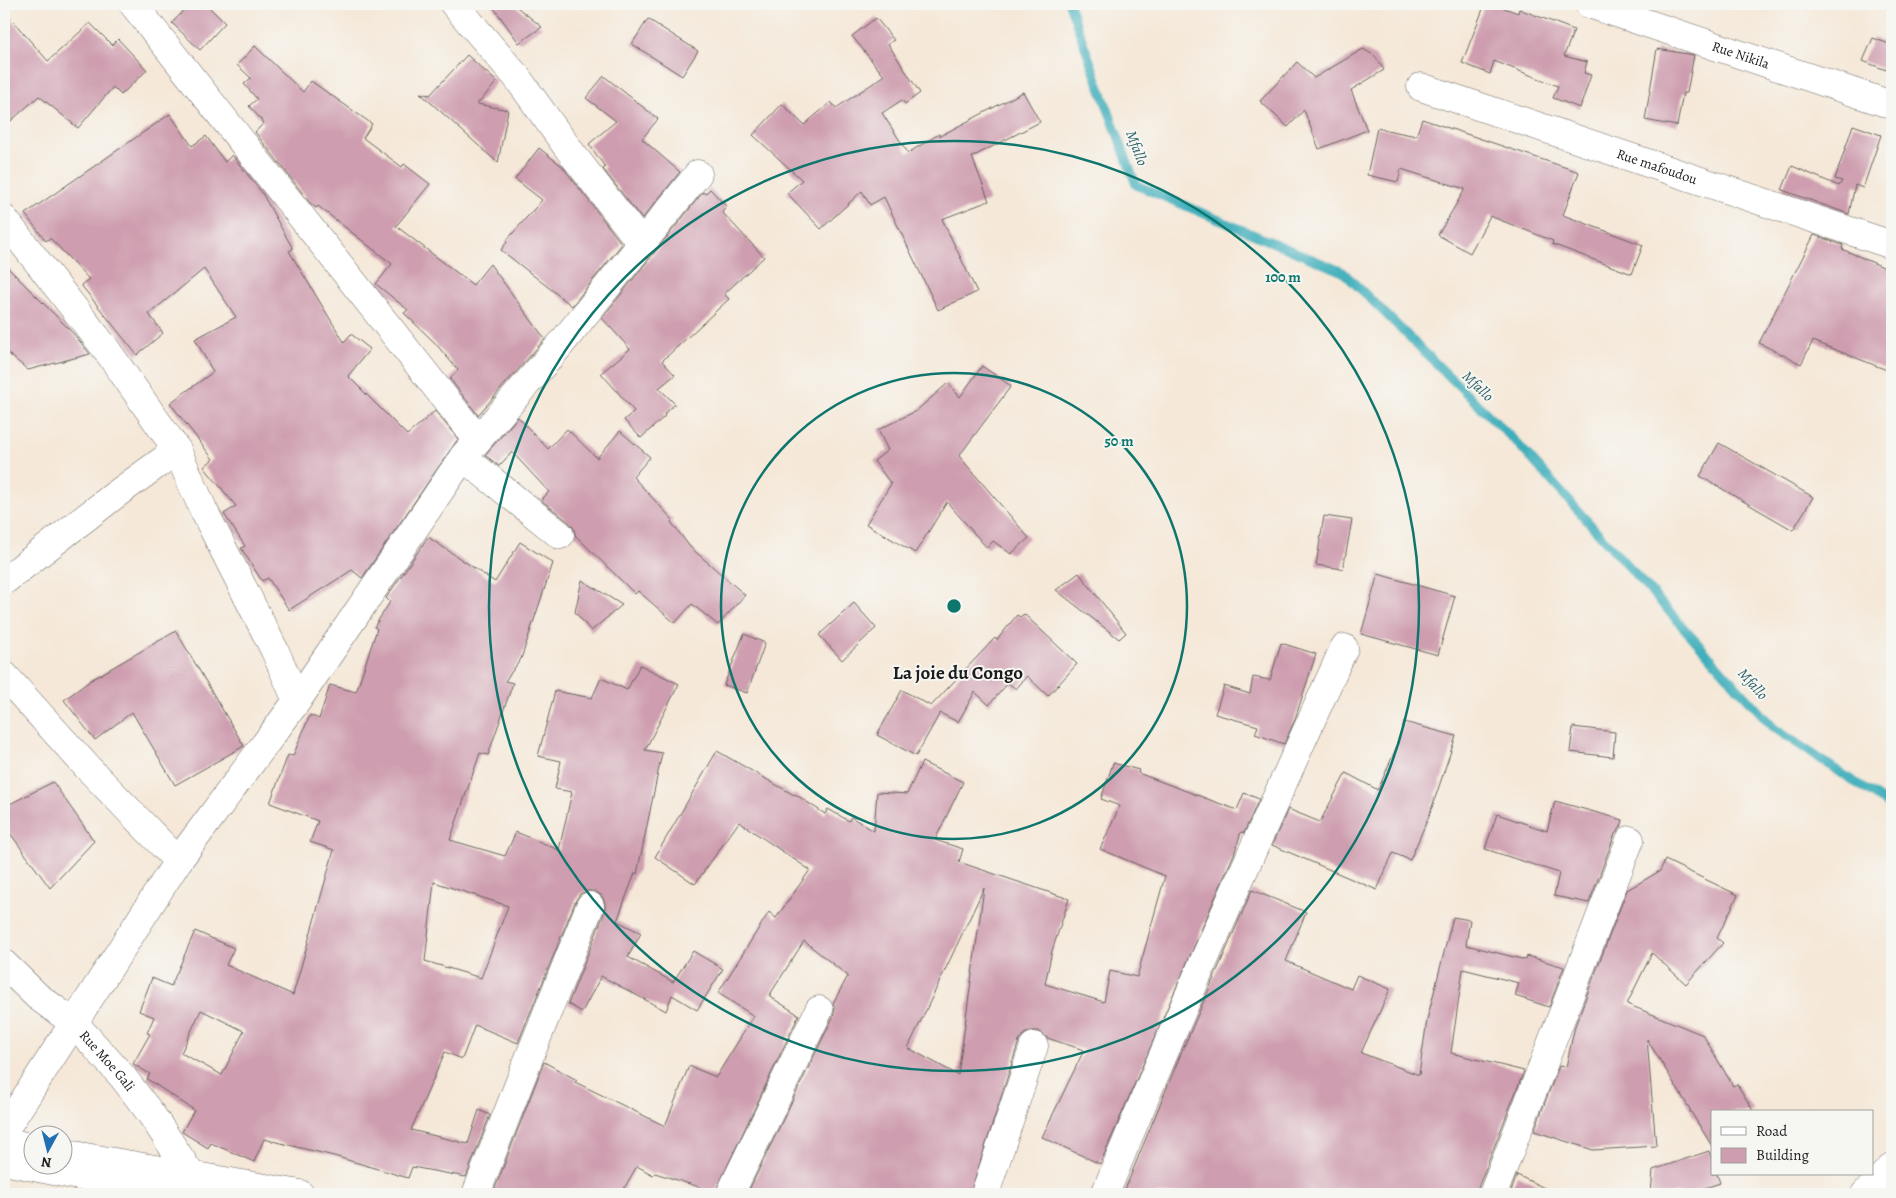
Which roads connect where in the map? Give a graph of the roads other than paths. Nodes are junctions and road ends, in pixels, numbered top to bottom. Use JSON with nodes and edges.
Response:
{"nodes":[{"id":1,"x":134,"y":4,"type":"edge"},
{"id":2,"x":454,"y":4,"type":"edge"},
{"id":3,"x":1589,"y":4,"type":"edge"},
{"id":4,"x":1421,"y":87,"type":"dead end"},
{"id":5,"x":1892,"y":104,"type":"edge"},
{"id":6,"x":698,"y":174,"type":"dead end"},
{"id":7,"x":4,"y":219,"type":"edge"},
{"id":8,"x":641,"y":243,"type":"junction"},
{"id":9,"x":1892,"y":245,"type":"edge"},
{"id":10,"x":470,"y":449,"type":"junction"},
{"id":11,"x":177,"y":450,"type":"junction"},
{"id":12,"x":560,"y":535,"type":"dead end"},
{"id":13,"x":4,"y":581,"type":"edge"},
{"id":14,"x":1344,"y":648,"type":"dead end"},
{"id":15,"x":4,"y":675,"type":"edge"},
{"id":16,"x":297,"y":701,"type":"junction"},
{"id":17,"x":1630,"y":840,"type":"dead end"},
{"id":18,"x":178,"y":861,"type":"junction"},
{"id":19,"x":590,"y":906,"type":"dead end"},
{"id":20,"x":4,"y":964,"type":"edge"},
{"id":21,"x":819,"y":1010,"type":"dead end"},
{"id":22,"x":74,"y":1023,"type":"junction"},
{"id":23,"x":1034,"y":1046,"type":"dead end"},
{"id":24,"x":4,"y":1131,"type":"edge"},
{"id":25,"x":4,"y":1142,"type":"edge"},
{"id":26,"x":22,"y":1145,"type":"edge"},
{"id":27,"x":72,"y":1155,"type":"edge"},
{"id":28,"x":4,"y":1161,"type":"edge"},
{"id":29,"x":1892,"y":1167,"type":"edge"},
{"id":30,"x":192,"y":1185,"type":"edge"},
{"id":31,"x":168,"y":1194,"type":"edge"},
{"id":32,"x":300,"y":1194,"type":"edge"},
{"id":33,"x":476,"y":1194,"type":"edge"},
{"id":34,"x":730,"y":1194,"type":"edge"},
{"id":35,"x":985,"y":1194,"type":"edge"},
{"id":36,"x":1105,"y":1194,"type":"edge"},
{"id":37,"x":1493,"y":1194,"type":"edge"},
{"id":38,"x":1864,"y":1194,"type":"edge"}],
"edges":[{"from":1,"to":10,"type":"street"},
{"from":2,"to":8,"type":"street"},
{"from":3,"to":5,"type":"street","name":"Rue Nikila"},
{"from":4,"to":9,"type":"street","name":"Rue mafoudou"},
{"from":6,"to":8,"type":"street"},
{"from":7,"to":11,"type":"street"},
{"from":8,"to":10,"type":"street"},
{"from":10,"to":12,"type":"street"},
{"from":10,"to":16,"type":"street"},
{"from":11,"to":13,"type":"street"},
{"from":11,"to":16,"type":"street"},
{"from":14,"to":36,"type":"street"},
{"from":15,"to":18,"type":"street"},
{"from":16,"to":18,"type":"street"},
{"from":17,"to":37,"type":"street"},
{"from":18,"to":22,"type":"street"},
{"from":19,"to":33,"type":"street"},
{"from":20,"to":22,"type":"street","name":"Rue Moe Gali"},
{"from":21,"to":34,"type":"street"},
{"from":22,"to":24,"type":"street"},
{"from":22,"to":30,"type":"street","name":"Rue Moe Gali"},
{"from":23,"to":35,"type":"street"},
{"from":25,"to":26,"type":"street"},
{"from":27,"to":30,"type":"street"},
{"from":28,"to":31,"type":"street"},
{"from":29,"to":38,"type":"street"},
{"from":30,"to":32,"type":"street"}]}
